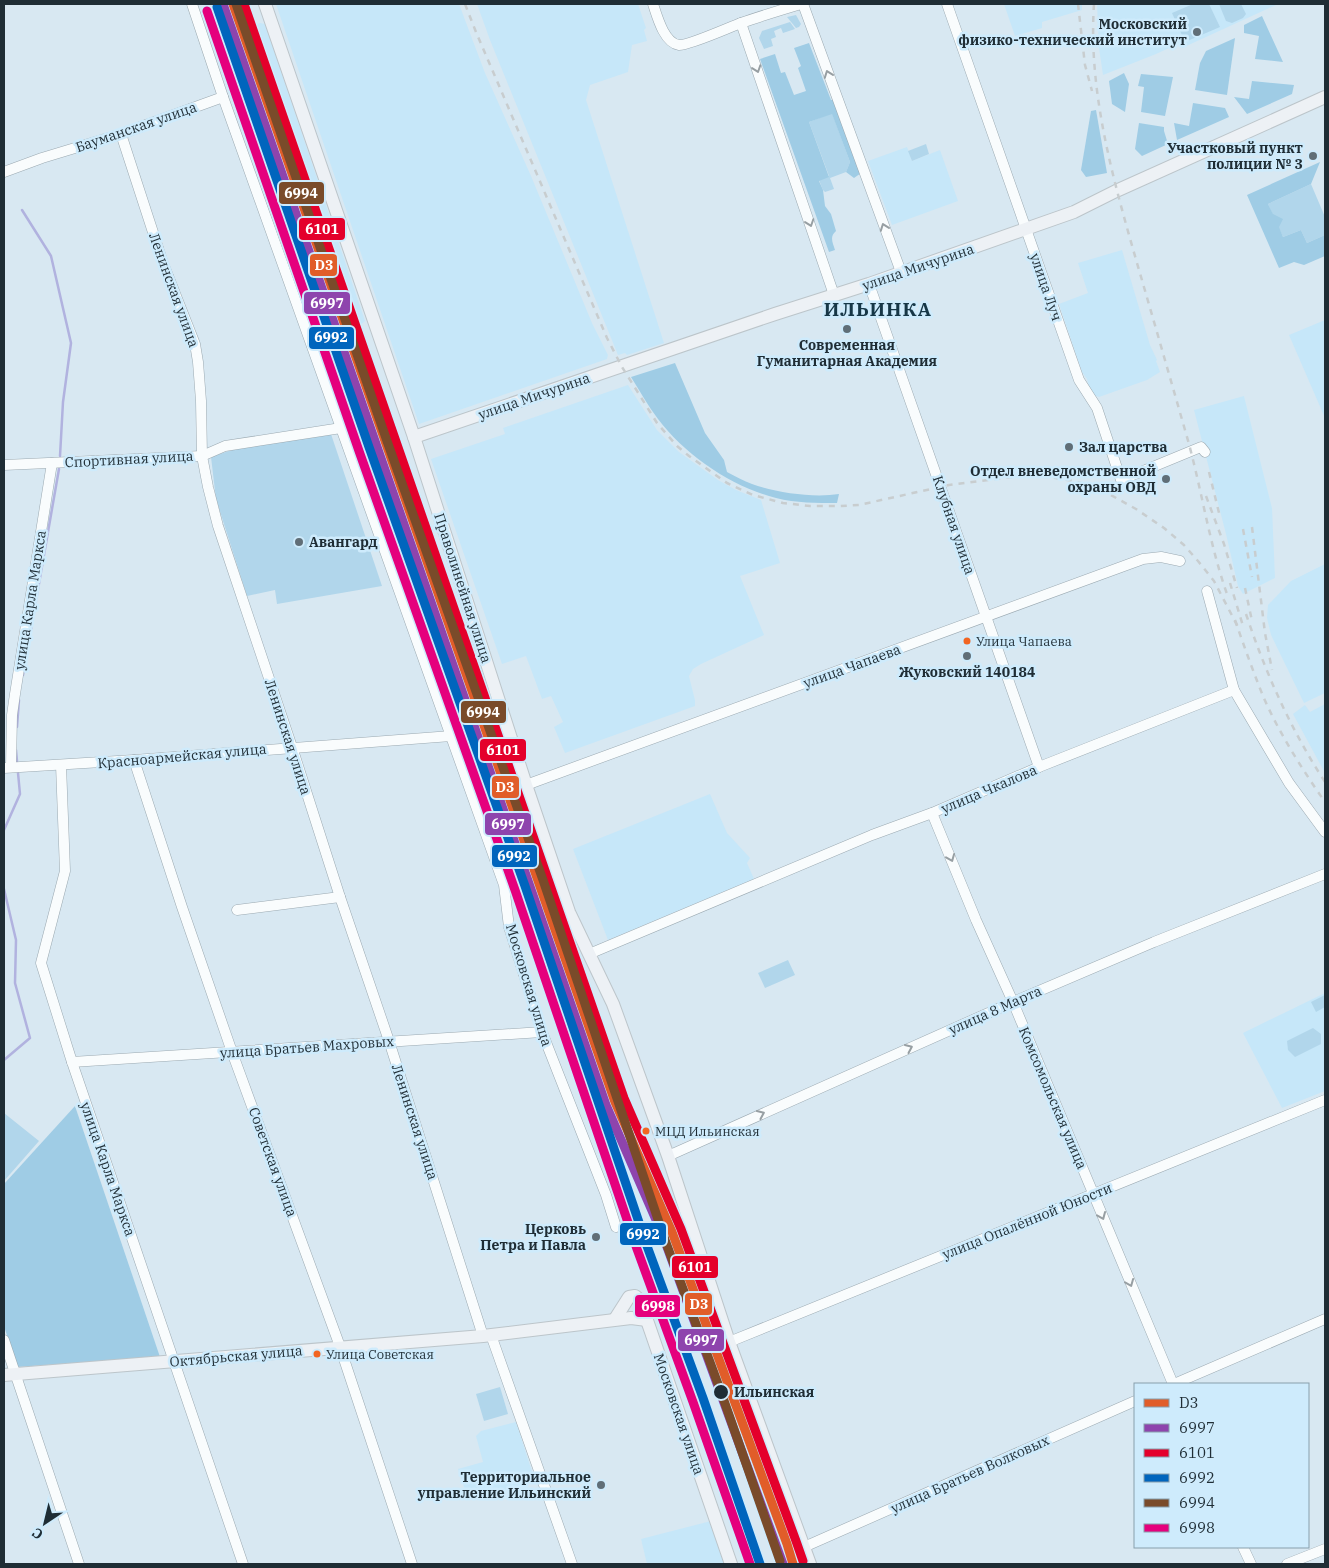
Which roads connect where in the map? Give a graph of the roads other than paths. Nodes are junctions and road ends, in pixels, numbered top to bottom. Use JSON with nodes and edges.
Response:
{"nodes":[{"id":1,"x":192,"y":4,"type":"edge"},
{"id":2,"x":265,"y":4,"type":"edge"},
{"id":3,"x":653,"y":4,"type":"edge"},
{"id":4,"x":802,"y":4,"type":"edge"},
{"id":5,"x":947,"y":4,"type":"edge"},
{"id":6,"x":741,"y":23,"type":"junction"},
{"id":7,"x":223,"y":97,"type":"junction"},
{"id":8,"x":1325,"y":97,"type":"edge"},
{"id":9,"x":121,"y":134,"type":"junction"},
{"id":10,"x":4,"y":172,"type":"edge"},
{"id":11,"x":1026,"y":229,"type":"junction"},
{"id":12,"x":901,"y":272,"type":"junction"},
{"id":13,"x":869,"y":284,"type":"junction"},
{"id":14,"x":834,"y":295,"type":"junction"},
{"id":15,"x":340,"y":428,"type":"junction"},
{"id":16,"x":414,"y":437,"type":"junction"},
{"id":17,"x":1205,"y":452,"type":"dead end"},
{"id":18,"x":202,"y":456,"type":"junction"},
{"id":19,"x":52,"y":463,"type":"junction"},
{"id":20,"x":4,"y":465,"type":"edge"},
{"id":21,"x":1180,"y":560,"type":"dead end"},
{"id":22,"x":1207,"y":590,"type":"dead end"},
{"id":23,"x":986,"y":617,"type":"junction"},
{"id":24,"x":1234,"y":690,"type":"junction"},
{"id":25,"x":451,"y":736,"type":"junction"},
{"id":26,"x":292,"y":747,"type":"junction"},
{"id":27,"x":134,"y":760,"type":"junction"},
{"id":28,"x":61,"y":765,"type":"junction"},
{"id":29,"x":1039,"y":767,"type":"junction"},
{"id":30,"x":7,"y":768,"type":"edge"},
{"id":31,"x":526,"y":785,"type":"junction"},
{"id":32,"x":932,"y":813,"type":"junction"},
{"id":33,"x":1325,"y":832,"type":"edge"},
{"id":34,"x":1325,"y":874,"type":"edge"},
{"id":35,"x":340,"y":897,"type":"junction"},
{"id":36,"x":237,"y":910,"type":"dead end"},
{"id":37,"x":589,"y":954,"type":"junction"},
{"id":38,"x":1013,"y":1002,"type":"junction"},
{"id":39,"x":542,"y":1032,"type":"junction"},
{"id":40,"x":389,"y":1041,"type":"junction"},
{"id":41,"x":232,"y":1052,"type":"junction"},
{"id":42,"x":72,"y":1062,"type":"junction"},
{"id":43,"x":1325,"y":1100,"type":"edge"},
{"id":44,"x":668,"y":1156,"type":"junction"},
{"id":45,"x":1093,"y":1194,"type":"junction"},
{"id":46,"x":616,"y":1227,"type":"dead end"},
{"id":47,"x":615,"y":1319,"type":"junction"},
{"id":48,"x":1325,"y":1319,"type":"edge"},
{"id":49,"x":647,"y":1320,"type":"junction"},
{"id":50,"x":487,"y":1336,"type":"junction"},
{"id":51,"x":4,"y":1340,"type":"edge"},
{"id":52,"x":729,"y":1342,"type":"junction"},
{"id":53,"x":340,"y":1348,"type":"junction"},
{"id":54,"x":174,"y":1361,"type":"junction"},
{"id":55,"x":9,"y":1375,"type":"edge"},
{"id":56,"x":1173,"y":1383,"type":"edge"},
{"id":57,"x":1175,"y":1383,"type":"edge"},
{"id":58,"x":1134,"y":1402,"type":"edge"},
{"id":59,"x":804,"y":1548,"type":"junction"},
{"id":60,"x":1243,"y":1548,"type":"edge"},
{"id":61,"x":1325,"y":1549,"type":"edge"},
{"id":62,"x":79,"y":1564,"type":"edge"},
{"id":63,"x":243,"y":1564,"type":"edge"},
{"id":64,"x":412,"y":1564,"type":"edge"},
{"id":65,"x":572,"y":1564,"type":"edge"},
{"id":66,"x":731,"y":1564,"type":"edge"},
{"id":67,"x":810,"y":1564,"type":"edge"},
{"id":68,"x":1250,"y":1564,"type":"edge"},
{"id":69,"x":1287,"y":1564,"type":"edge"}],
"edges":[{"from":1,"to":7,"type":"street","name":"Московская улица"},
{"from":2,"to":16,"type":"main road","name":"Праволинейная улица"},
{"from":3,"to":6,"type":"street"},
{"from":4,"to":6,"type":"street"},
{"from":12,"to":4,"type":"street","one_way":true},
{"from":5,"to":11,"type":"street","name":"улица Луч"},
{"from":6,"to":14,"type":"street","one_way":true},
{"from":7,"to":9,"type":"street","name":"Бауманская улица"},
{"from":7,"to":15,"type":"street","name":"Московская улица"},
{"from":8,"to":11,"type":"main road","name":"улица Мичурина"},
{"from":9,"to":10,"type":"street","name":"Бауманская улица"},
{"from":9,"to":18,"type":"street","name":"Ленинская улица"},
{"from":11,"to":12,"type":"main road","name":"улица Мичурина"},
{"from":11,"to":17,"type":"street","name":"улица Луч"},
{"from":12,"to":13,"type":"main road","name":"улица Мичурина"},
{"from":13,"to":14,"type":"main road","name":"улица Мичурина"},
{"from":13,"to":23,"type":"street","name":"Клубная улица"},
{"from":14,"to":16,"type":"main road","name":"улица Мичурина"},
{"from":15,"to":18,"type":"street","name":"Спортивная улица"},
{"from":15,"to":25,"type":"street","name":"Московская улица"},
{"from":16,"to":31,"type":"main road","name":"Праволинейная улица"},
{"from":18,"to":19,"type":"street","name":"Спортивная улица"},
{"from":18,"to":26,"type":"street","name":"Ленинская улица"},
{"from":19,"to":20,"type":"street","name":"Спортивная улица"},
{"from":19,"to":30,"type":"street","name":"улица Карла Маркса"},
{"from":21,"to":23,"type":"street","name":"улица Чапаева"},
{"from":22,"to":24,"type":"street"},
{"from":23,"to":29,"type":"street","name":"Клубная улица"},
{"from":23,"to":31,"type":"street","name":"улица Чапаева"},
{"from":24,"to":29,"type":"street","name":"улица Чкалова"},
{"from":24,"to":33,"type":"street"},
{"from":25,"to":26,"type":"street","name":"Красноармейская улица"},
{"from":25,"to":39,"type":"street","name":"Московская улица"},
{"from":26,"to":27,"type":"street","name":"Красноармейская улица"},
{"from":26,"to":35,"type":"street","name":"Ленинская улица"},
{"from":27,"to":28,"type":"street","name":"Красноармейская улица"},
{"from":27,"to":41,"type":"street","name":"Советская улица"},
{"from":28,"to":30,"type":"street","name":"Красноармейская улица"},
{"from":28,"to":42,"type":"street","name":"улица Карла Маркса"},
{"from":29,"to":32,"type":"street","name":"улица Чкалова"},
{"from":31,"to":37,"type":"main road","name":"Праволинейная улица"},
{"from":32,"to":37,"type":"street","name":"улица Чкалова"},
{"from":32,"to":38,"type":"street","name":"Комсомольская улица","one_way":true},
{"from":34,"to":38,"type":"street","name":"улица 8 Марта"},
{"from":35,"to":36,"type":"street"},
{"from":35,"to":40,"type":"street","name":"Ленинская улица"},
{"from":37,"to":44,"type":"main road","name":"Праволинейная улица"},
{"from":44,"to":38,"type":"street","name":"улица 8 Марта","one_way":true},
{"from":38,"to":45,"type":"street","name":"Комсомольская улица"},
{"from":39,"to":40,"type":"street","name":"улица Братьев Махровых"},
{"from":39,"to":46,"type":"street","name":"Московская улица"},
{"from":40,"to":41,"type":"street","name":"улица Братьев Махровых"},
{"from":40,"to":50,"type":"street","name":"Ленинская улица"},
{"from":41,"to":42,"type":"street","name":"улица Братьев Махровых"},
{"from":41,"to":53,"type":"street","name":"Советская улица"},
{"from":42,"to":54,"type":"street","name":"улица Карла Маркса"},
{"from":43,"to":45,"type":"street","name":"улица Опалённой Юности"},
{"from":44,"to":52,"type":"main road","name":"Праволинейная улица"},
{"from":45,"to":52,"type":"street","name":"улица Опалённой Юности"},
{"from":45,"to":56,"type":"street","name":"Комсомольская улица","one_way":true},
{"from":47,"to":49,"type":"main road","name":"Октябрьская улица"},
{"from":47,"to":49,"type":"main road","name":"Московская улица"},
{"from":47,"to":50,"type":"main road","name":"Октябрьская улица"},
{"from":48,"to":57,"type":"street"},
{"from":49,"to":66,"type":"main road","name":"Московская улица"},
{"from":50,"to":53,"type":"main road","name":"Октябрьская улица"},
{"from":50,"to":65,"type":"street","name":"Ленинская улица"},
{"from":51,"to":55,"type":"street"},
{"from":52,"to":59,"type":"main road","name":"Праволинейная улица"},
{"from":53,"to":54,"type":"main road","name":"Октябрьская улица"},
{"from":53,"to":64,"type":"street","name":"Советская улица"},
{"from":54,"to":55,"type":"main road","name":"Октябрьская улица"},
{"from":54,"to":63,"type":"street","name":"улица Карла Маркса"},
{"from":55,"to":62,"type":"street"},
{"from":58,"to":59,"type":"street","name":"улица Братьев Волковых"},
{"from":59,"to":67,"type":"main road","name":"Праволинейная улица"},
{"from":60,"to":68,"type":"street"},
{"from":61,"to":69,"type":"street"}]}
